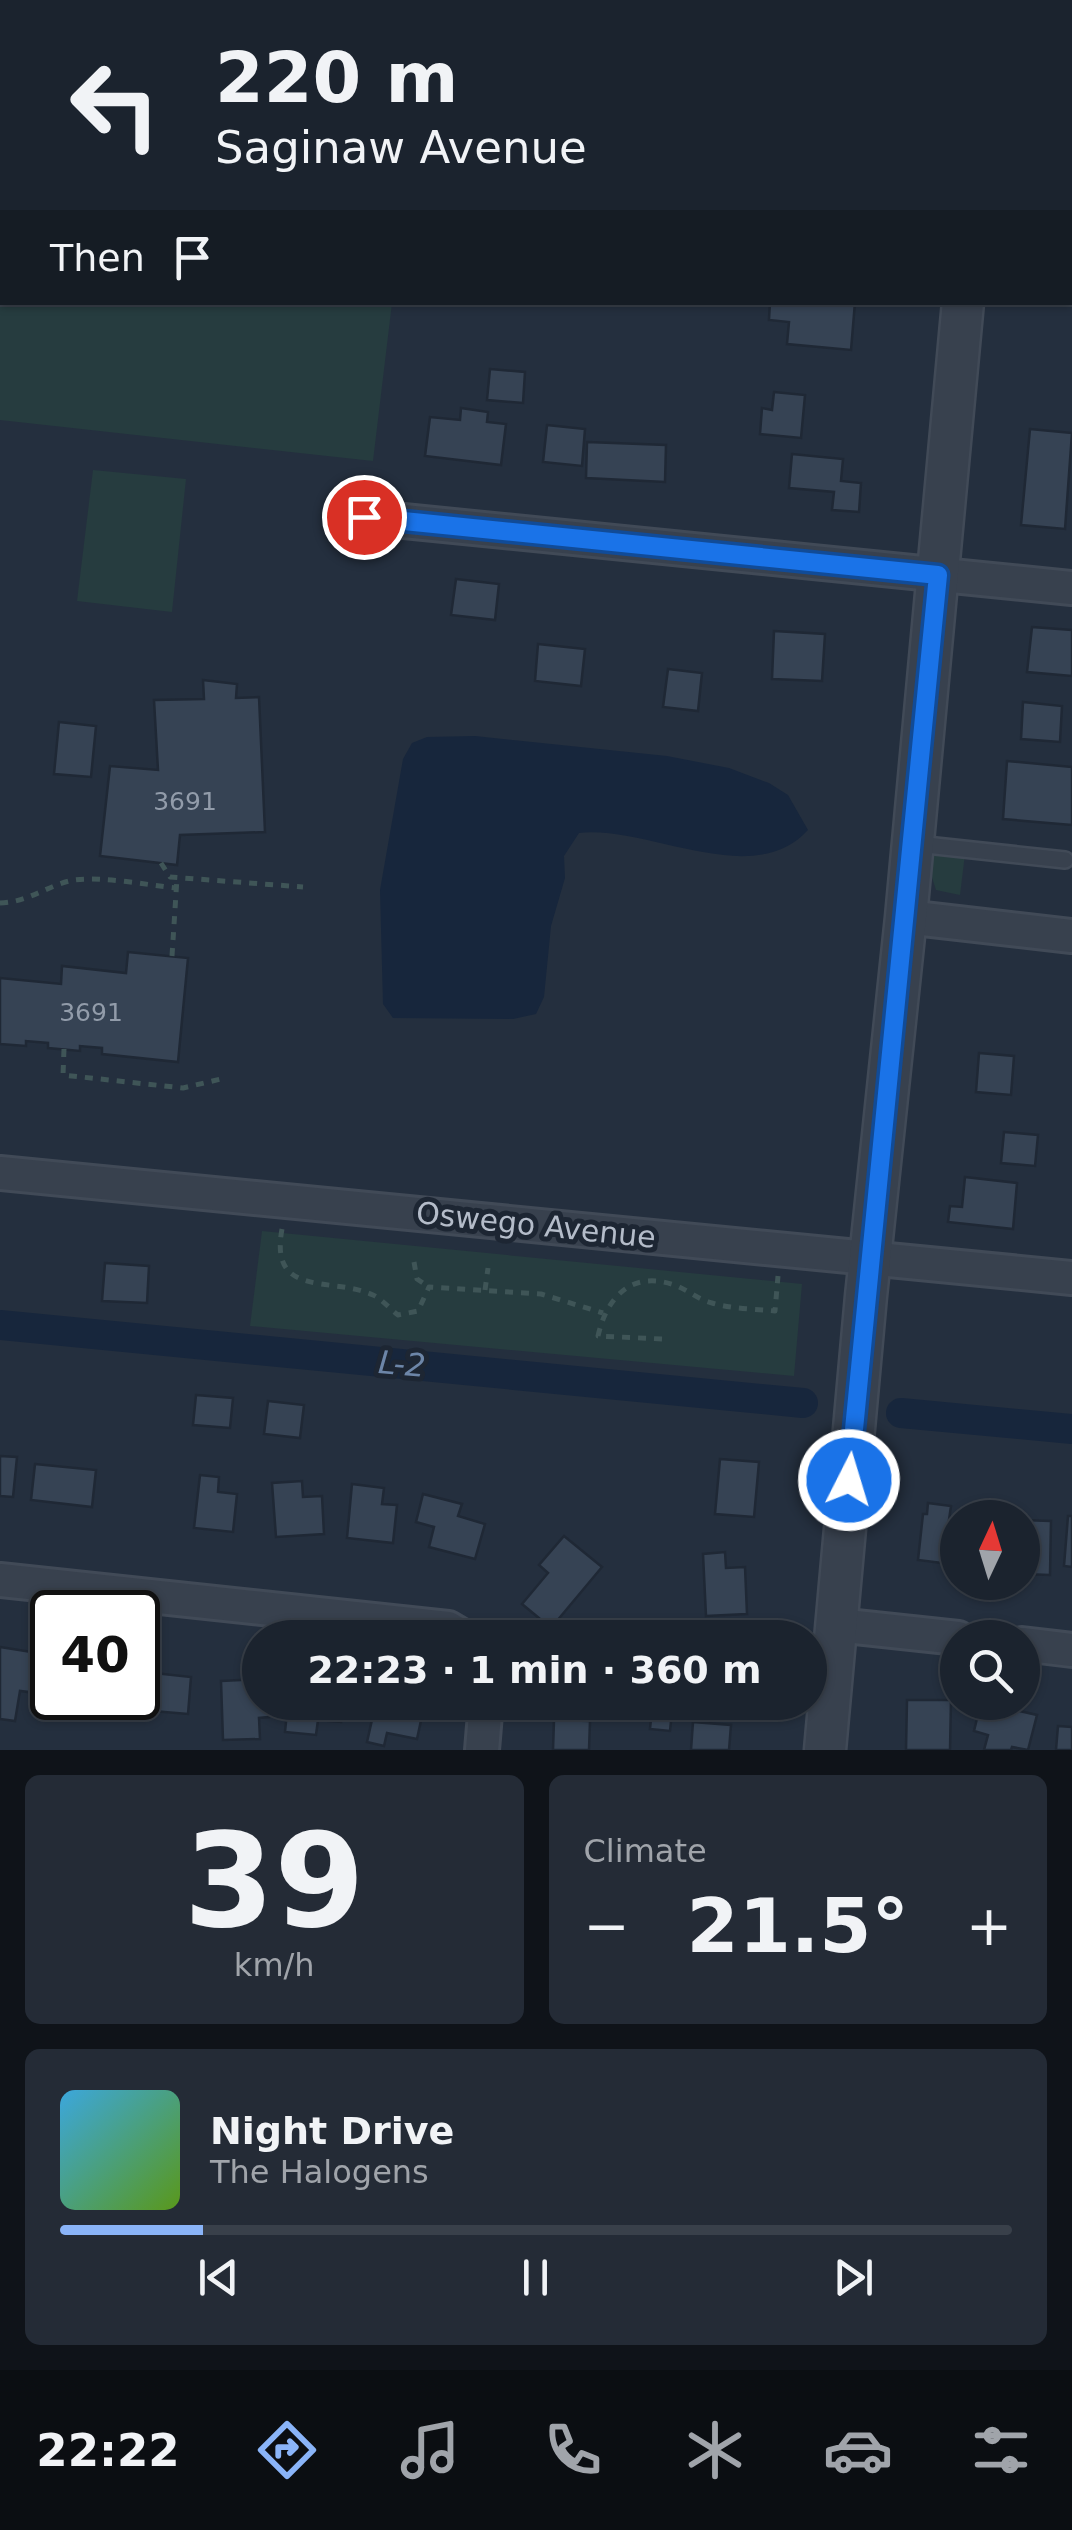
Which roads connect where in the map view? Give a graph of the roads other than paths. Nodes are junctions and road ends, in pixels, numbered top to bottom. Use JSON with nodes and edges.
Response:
{"nodes":[{"id":1,"x":962,"y":305,"type":"edge"},
{"id":2,"x":364,"y":517,"type":"dead end"},
{"id":3,"x":938,"y":575,"type":"junction"},
{"id":4,"x":1072,"y":588,"type":"edge"},
{"id":5,"x":913,"y":844,"type":"junction"},
{"id":6,"x":1065,"y":860,"type":"dead end"},
{"id":7,"x":906,"y":917,"type":"junction"},
{"id":8,"x":1072,"y":936,"type":"edge"},
{"id":9,"x":0,"y":1173,"type":"edge"},
{"id":10,"x":870,"y":1258,"type":"junction"},
{"id":11,"x":1072,"y":1278,"type":"edge"},
{"id":12,"x":0,"y":1580,"type":"edge"},
{"id":13,"x":373,"y":1620,"type":"edge"},
{"id":14,"x":837,"y":1625,"type":"junction"},
{"id":15,"x":940,"y":1636,"type":"edge"},
{"id":16,"x":1040,"y":1646,"type":"edge"},
{"id":17,"x":1072,"y":1650,"type":"edge"},
{"id":18,"x":484,"y":1720,"type":"edge"},
{"id":19,"x":482,"y":1750,"type":"edge"},
{"id":20,"x":825,"y":1750,"type":"edge"}],
"edges":[{"from":1,"to":3,"type":"street"},
{"from":2,"to":3,"type":"street"},
{"from":3,"to":4,"type":"street"},
{"from":3,"to":5,"type":"street"},
{"from":5,"to":6,"type":"lane"},
{"from":5,"to":7,"type":"street"},
{"from":7,"to":8,"type":"street"},
{"from":7,"to":10,"type":"street"},
{"from":9,"to":10,"type":"street","name":"Oswego Avenue"},
{"from":10,"to":11,"type":"street","name":"Oswego Avenue"},
{"from":10,"to":14,"type":"street"},
{"from":12,"to":13,"type":"street"},
{"from":14,"to":15,"type":"street"},
{"from":14,"to":20,"type":"street"},
{"from":16,"to":17,"type":"street"},
{"from":18,"to":19,"type":"street"}]}
